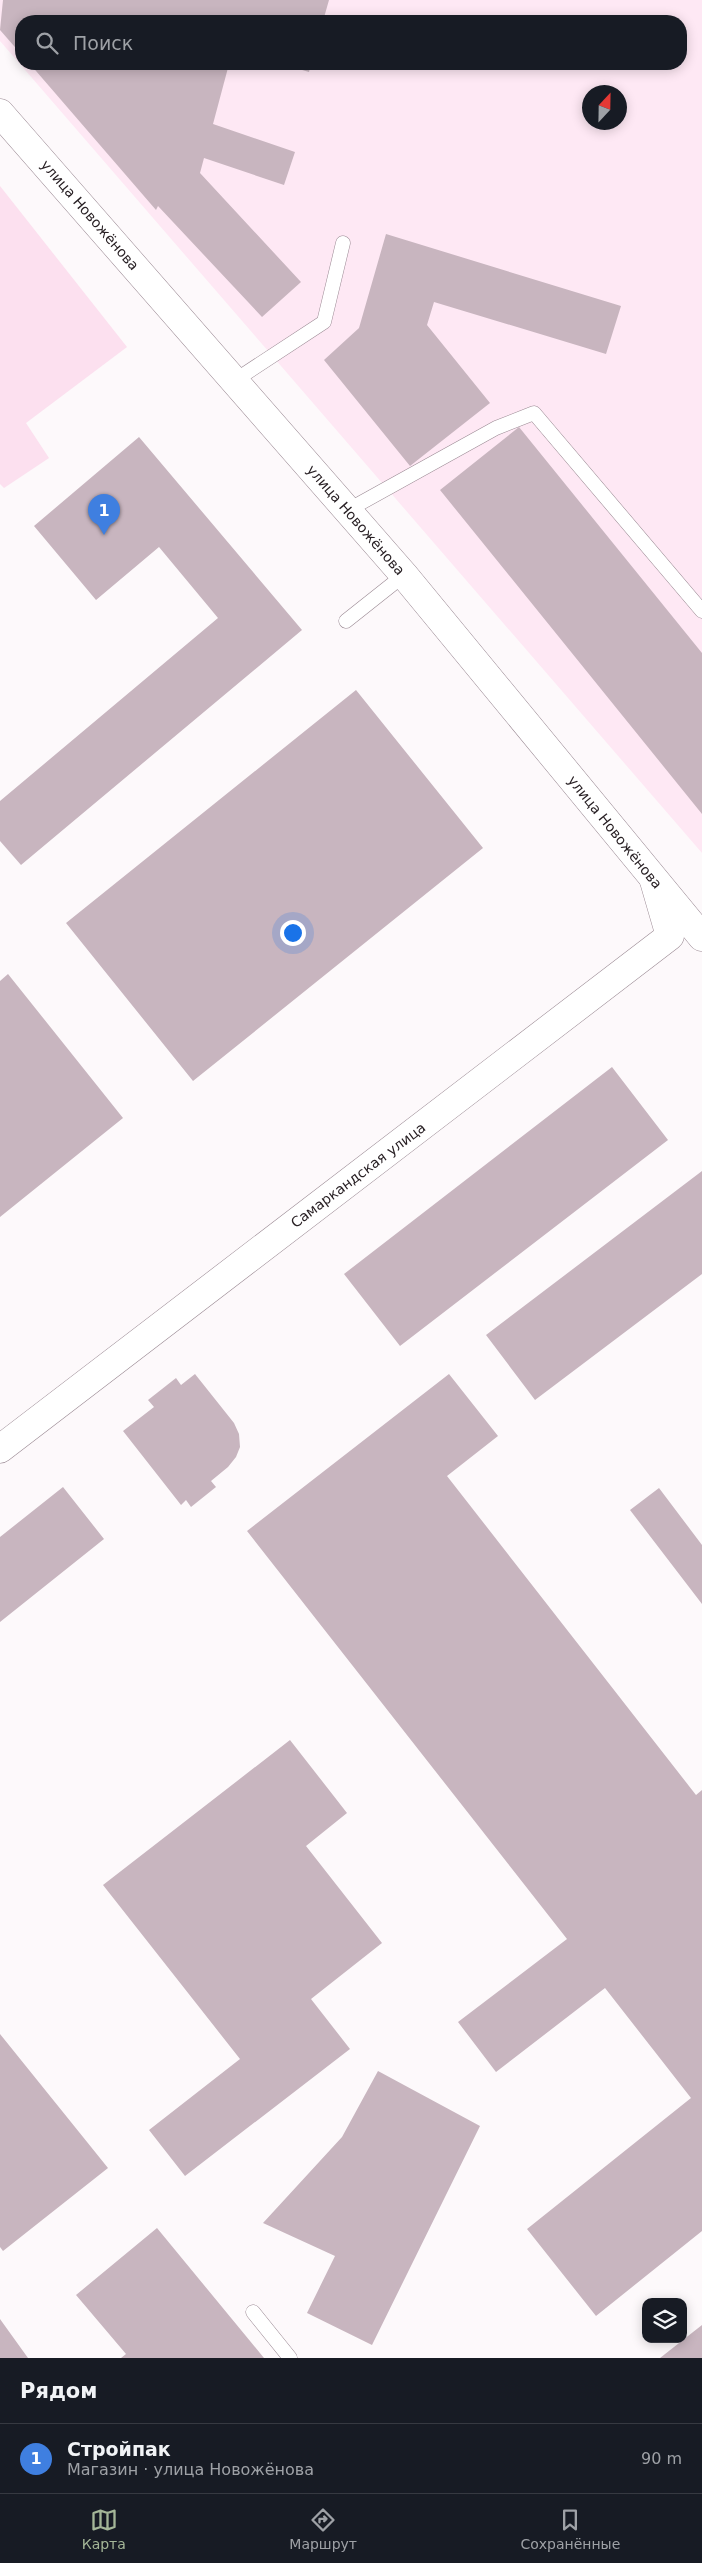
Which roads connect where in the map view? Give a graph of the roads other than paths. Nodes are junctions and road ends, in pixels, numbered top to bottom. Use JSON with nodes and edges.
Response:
{"nodes":[{"id":1,"x":0,"y":113,"type":"edge"},
{"id":2,"x":343,"y":243,"type":"dead end"},
{"id":3,"x":234,"y":380,"type":"junction"},
{"id":4,"x":348,"y":510,"type":"junction"},
{"id":5,"x":404,"y":575,"type":"junction"},
{"id":6,"x":702,"y":611,"type":"edge"},
{"id":7,"x":346,"y":622,"type":"dead end"},
{"id":8,"x":654,"y":881,"type":"junction"},
{"id":9,"x":702,"y":936,"type":"edge"},
{"id":10,"x":0,"y":1449,"type":"edge"},
{"id":11,"x":253,"y":2312,"type":"dead end"},
{"id":12,"x":290,"y":2358,"type":"edge"}],
"edges":[{"from":1,"to":3,"type":"street","name":"улица Новожёнова"},
{"from":2,"to":3,"type":"lane"},
{"from":3,"to":4,"type":"street","name":"улица Новожёнова"},
{"from":4,"to":5,"type":"street","name":"улица Новожёнова"},
{"from":4,"to":6,"type":"lane"},
{"from":5,"to":7,"type":"lane"},
{"from":5,"to":8,"type":"street","name":"улица Новожёнова"},
{"from":8,"to":9,"type":"street","name":"улица Новожёнова"},
{"from":8,"to":10,"type":"street","name":"Самаркандская улица"},
{"from":11,"to":12,"type":"lane"}]}
